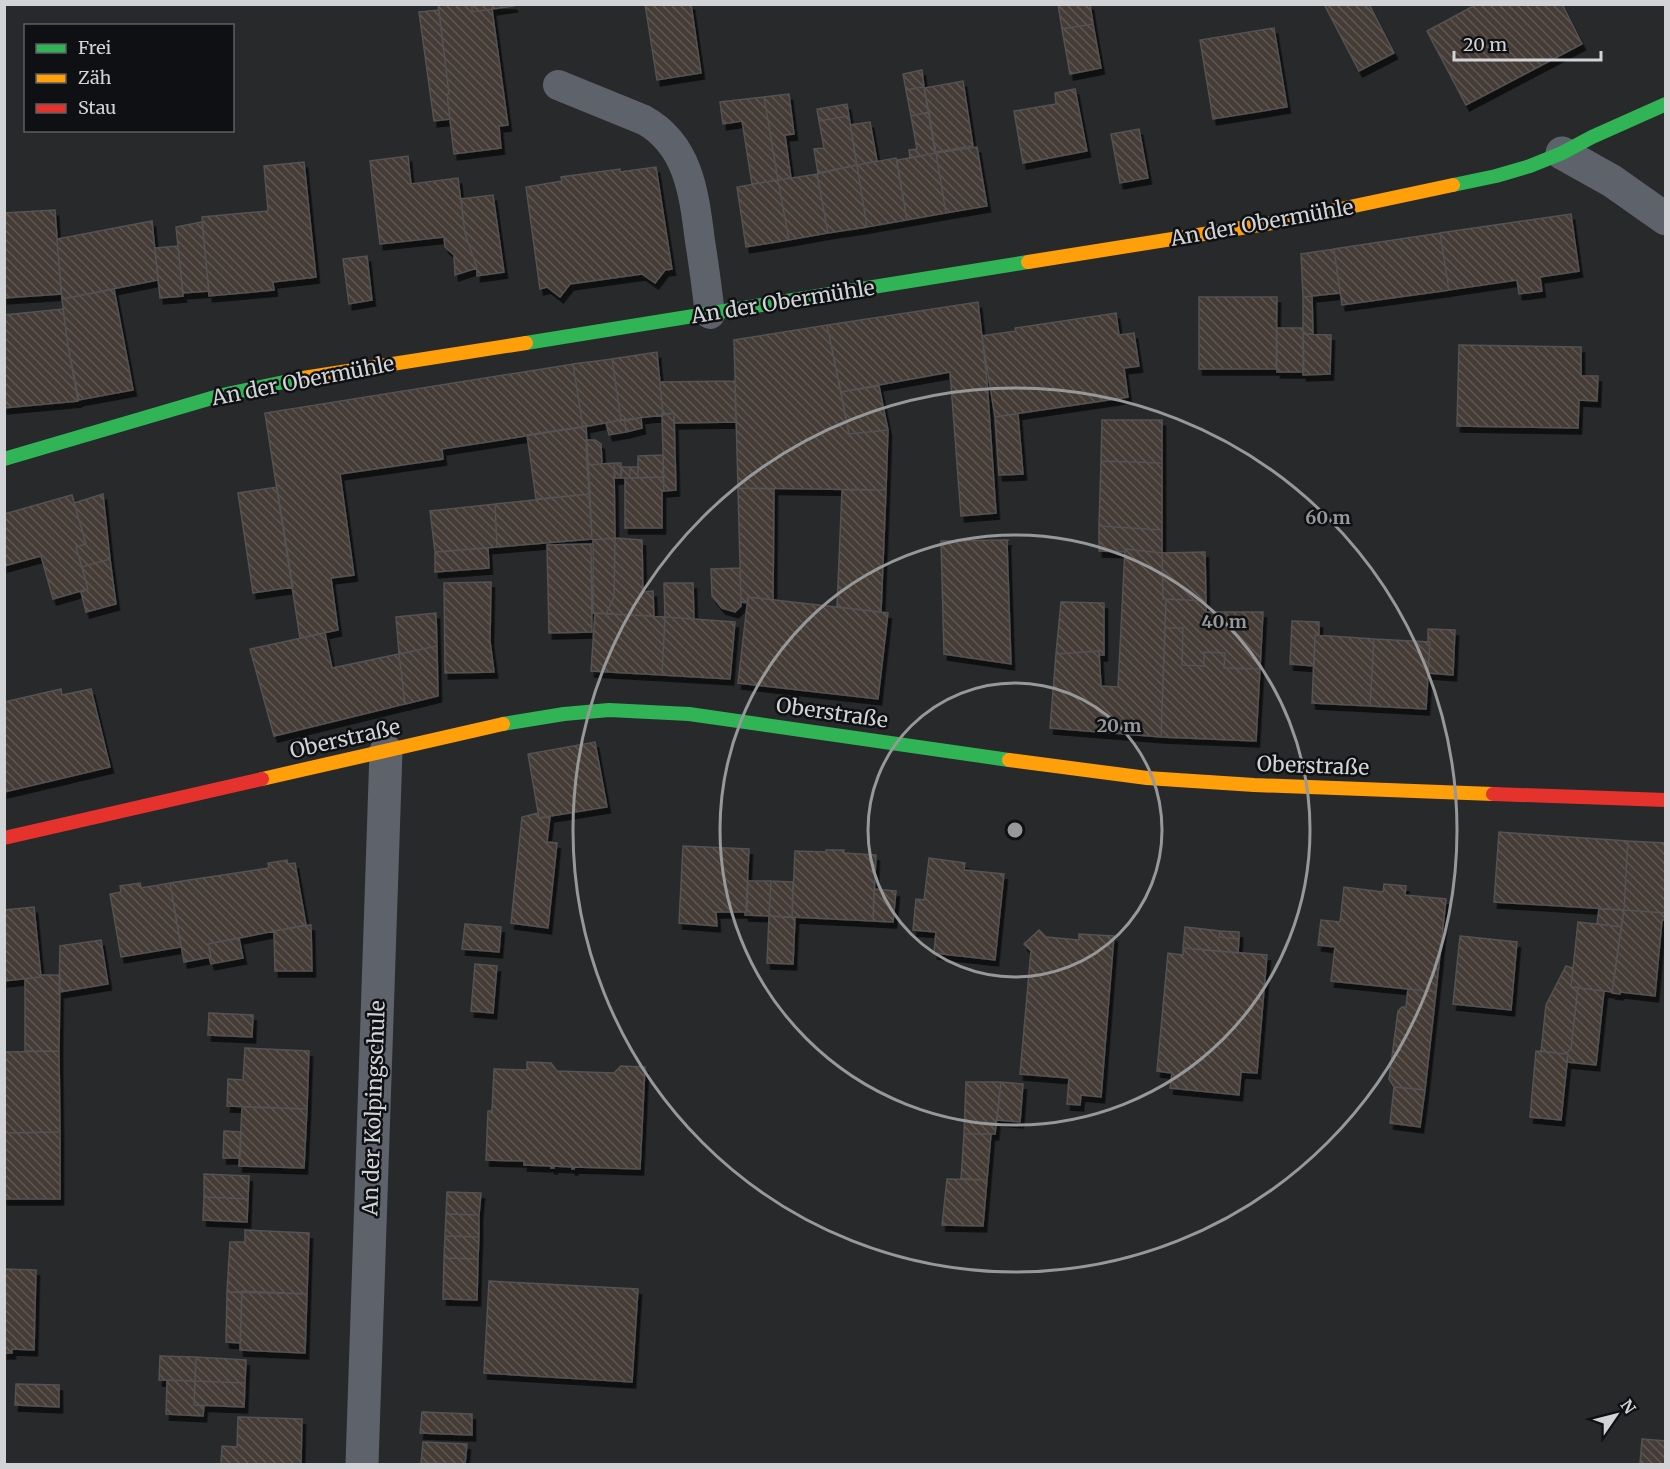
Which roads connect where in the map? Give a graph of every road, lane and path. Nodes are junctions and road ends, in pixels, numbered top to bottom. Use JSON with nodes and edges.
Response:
{"nodes":[{"id":1,"x":558,"y":85,"type":"dead end"},
{"id":2,"x":1665,"y":104,"type":"edge"},
{"id":3,"x":1562,"y":153,"type":"junction"},
{"id":4,"x":1665,"y":219,"type":"edge"},
{"id":5,"x":710,"y":314,"type":"junction"},
{"id":6,"x":4,"y":459,"type":"edge"},
{"id":7,"x":386,"y":751,"type":"junction"},
{"id":8,"x":1665,"y":800,"type":"edge"},
{"id":9,"x":4,"y":838,"type":"edge"},
{"id":10,"x":362,"y":1464,"type":"edge"}],
"edges":[{"from":1,"to":5,"type":"lane"},
{"from":2,"to":3,"type":"street","name":"An der Obermühle"},
{"from":3,"to":4,"type":"street"},
{"from":3,"to":5,"type":"street","name":"An der Obermühle"},
{"from":5,"to":6,"type":"street","name":"An der Obermühle"},
{"from":7,"to":8,"type":"street","name":"Oberstraße"},
{"from":7,"to":9,"type":"street","name":"Oberstraße"},
{"from":7,"to":10,"type":"street","name":"An der Kolpingschule"}]}
